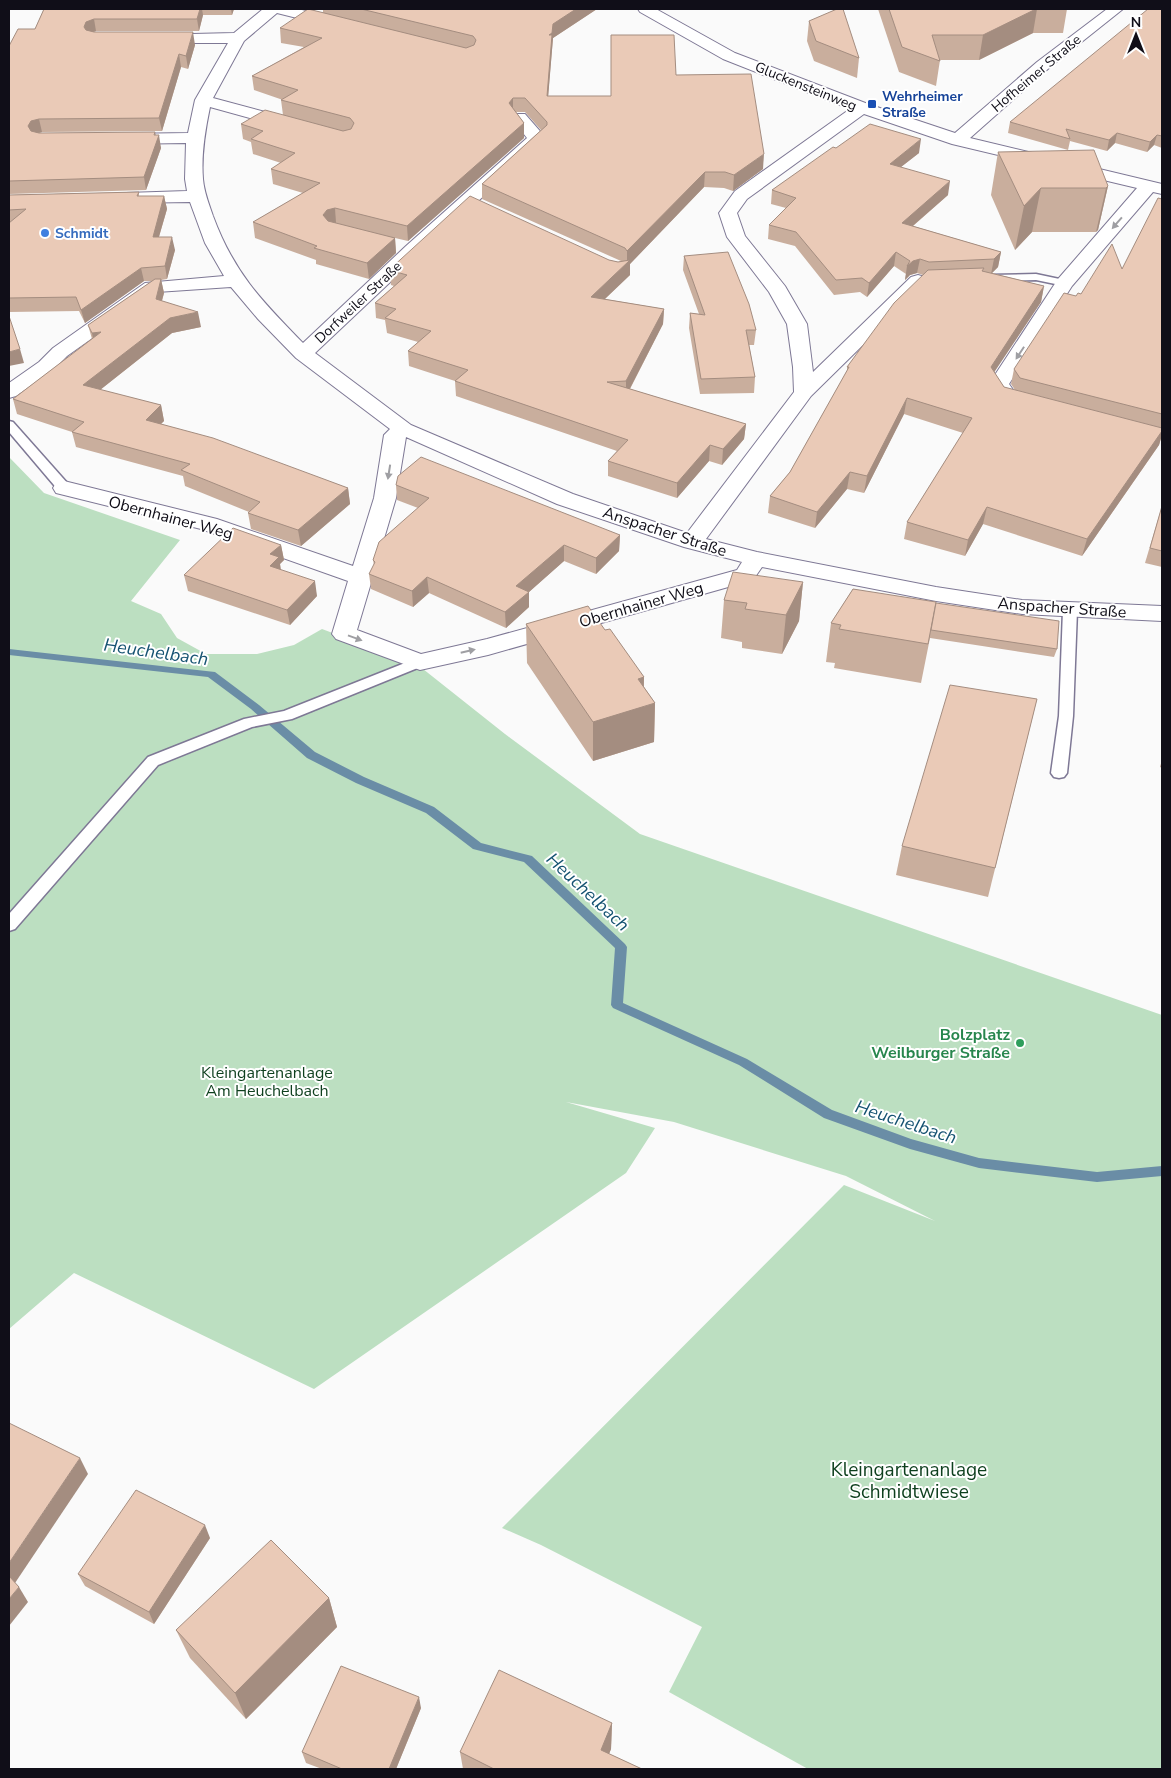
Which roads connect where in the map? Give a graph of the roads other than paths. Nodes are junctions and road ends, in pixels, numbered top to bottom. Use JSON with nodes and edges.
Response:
{"nodes":[{"id":1,"x":272,"y":9,"type":"edge"},
{"id":2,"x":280,"y":9,"type":"edge"},
{"id":3,"x":645,"y":9,"type":"edge"},
{"id":4,"x":1109,"y":10,"type":"edge"},
{"id":5,"x":355,"y":27,"type":"edge"},
{"id":6,"x":144,"y":38,"type":"edge"},
{"id":7,"x":238,"y":38,"type":"junction"},
{"id":8,"x":203,"y":100,"type":"junction"},
{"id":9,"x":862,"y":108,"type":"junction"},
{"id":10,"x":519,"y":118,"type":"edge"},
{"id":11,"x":307,"y":129,"type":"edge"},
{"id":12,"x":195,"y":138,"type":"junction"},
{"id":13,"x":109,"y":139,"type":"edge"},
{"id":14,"x":958,"y":140,"type":"junction"},
{"id":15,"x":1156,"y":188,"type":"edge"},
{"id":16,"x":197,"y":196,"type":"junction"},
{"id":17,"x":108,"y":198,"type":"edge"},
{"id":18,"x":468,"y":201,"type":"junction"},
{"id":19,"x":486,"y":209,"type":"edge"},
{"id":20,"x":394,"y":245,"type":"edge"},
{"id":21,"x":413,"y":250,"type":"junction"},
{"id":22,"x":977,"y":279,"type":"edge"},
{"id":23,"x":236,"y":281,"type":"junction"},
{"id":24,"x":923,"y":281,"type":"edge"},
{"id":25,"x":1065,"y":284,"type":"junction"},
{"id":26,"x":303,"y":354,"type":"junction"},
{"id":27,"x":9,"y":392,"type":"edge"},
{"id":28,"x":804,"y":392,"type":"junction"},
{"id":29,"x":1047,"y":408,"type":"edge"},
{"id":30,"x":9,"y":425,"type":"edge"},
{"id":31,"x":404,"y":429,"type":"junction"},
{"id":32,"x":64,"y":488,"type":"joint"},
{"id":33,"x":692,"y":542,"type":"junction"},
{"id":34,"x":756,"y":559,"type":"junction"},
{"id":35,"x":363,"y":578,"type":"junction"},
{"id":36,"x":1070,"y":610,"type":"junction"},
{"id":37,"x":1162,"y":614,"type":"edge"},
{"id":38,"x":420,"y":662,"type":"junction"},
{"id":39,"x":1060,"y":773,"type":"dead end"},
{"id":40,"x":9,"y":925,"type":"edge"}],
"edges":[{"from":1,"to":7,"type":"street","name":"Anspacher Straße"},
{"from":2,"to":5,"type":"street"},
{"from":3,"to":9,"type":"street","name":"Gluckensteinweg"},
{"from":4,"to":14,"type":"street","name":"Hofheimer Straße"},
{"from":6,"to":7,"type":"street"},
{"from":7,"to":8,"type":"street","name":"Anspacher Straße"},
{"from":8,"to":11,"type":"street"},
{"from":8,"to":12,"type":"street","name":"Anspacher Straße"},
{"from":9,"to":14,"type":"street","name":"Gluckensteinweg"},
{"from":9,"to":28,"type":"street"},
{"from":10,"to":18,"type":"street","name":"Dorfweiler Straße"},
{"from":12,"to":13,"type":"street"},
{"from":12,"to":16,"type":"street","name":"Anspacher Straße"},
{"from":14,"to":15,"type":"street","name":"Gluckensteinweg"},
{"from":15,"to":25,"type":"street","name":"Gluckensteinweg","one_way":true},
{"from":16,"to":17,"type":"street"},
{"from":16,"to":23,"type":"street","name":"Anspacher Straße"},
{"from":18,"to":19,"type":"street"},
{"from":18,"to":21,"type":"street","name":"Dorfweiler Straße"},
{"from":20,"to":21,"type":"street","name":"Dorfweiler Straße"},
{"from":21,"to":26,"type":"street","name":"Dorfweiler Straße"},
{"from":22,"to":25,"type":"lane"},
{"from":23,"to":26,"type":"street","name":"Anspacher Straße"},
{"from":23,"to":27,"type":"street"},
{"from":24,"to":28,"type":"street"},
{"from":25,"to":29,"type":"street","name":"Gluckensteinweg","one_way":true},
{"from":26,"to":31,"type":"street","name":"Anspacher Straße"},
{"from":28,"to":33,"type":"street"},
{"from":30,"to":32,"type":"lane"},
{"from":31,"to":33,"type":"street","name":"Anspacher Straße"},
{"from":31,"to":35,"type":"street","one_way":true},
{"from":32,"to":35,"type":"street","name":"Obernhainer Weg"},
{"from":33,"to":34,"type":"street","name":"Anspacher Straße"},
{"from":34,"to":36,"type":"street","name":"Anspacher Straße"},
{"from":38,"to":34,"type":"street","name":"Obernhainer Weg","one_way":true},
{"from":35,"to":38,"type":"street","one_way":true},
{"from":36,"to":37,"type":"street","name":"Anspacher Straße"},
{"from":36,"to":39,"type":"lane"},
{"from":38,"to":40,"type":"lane"}]}
